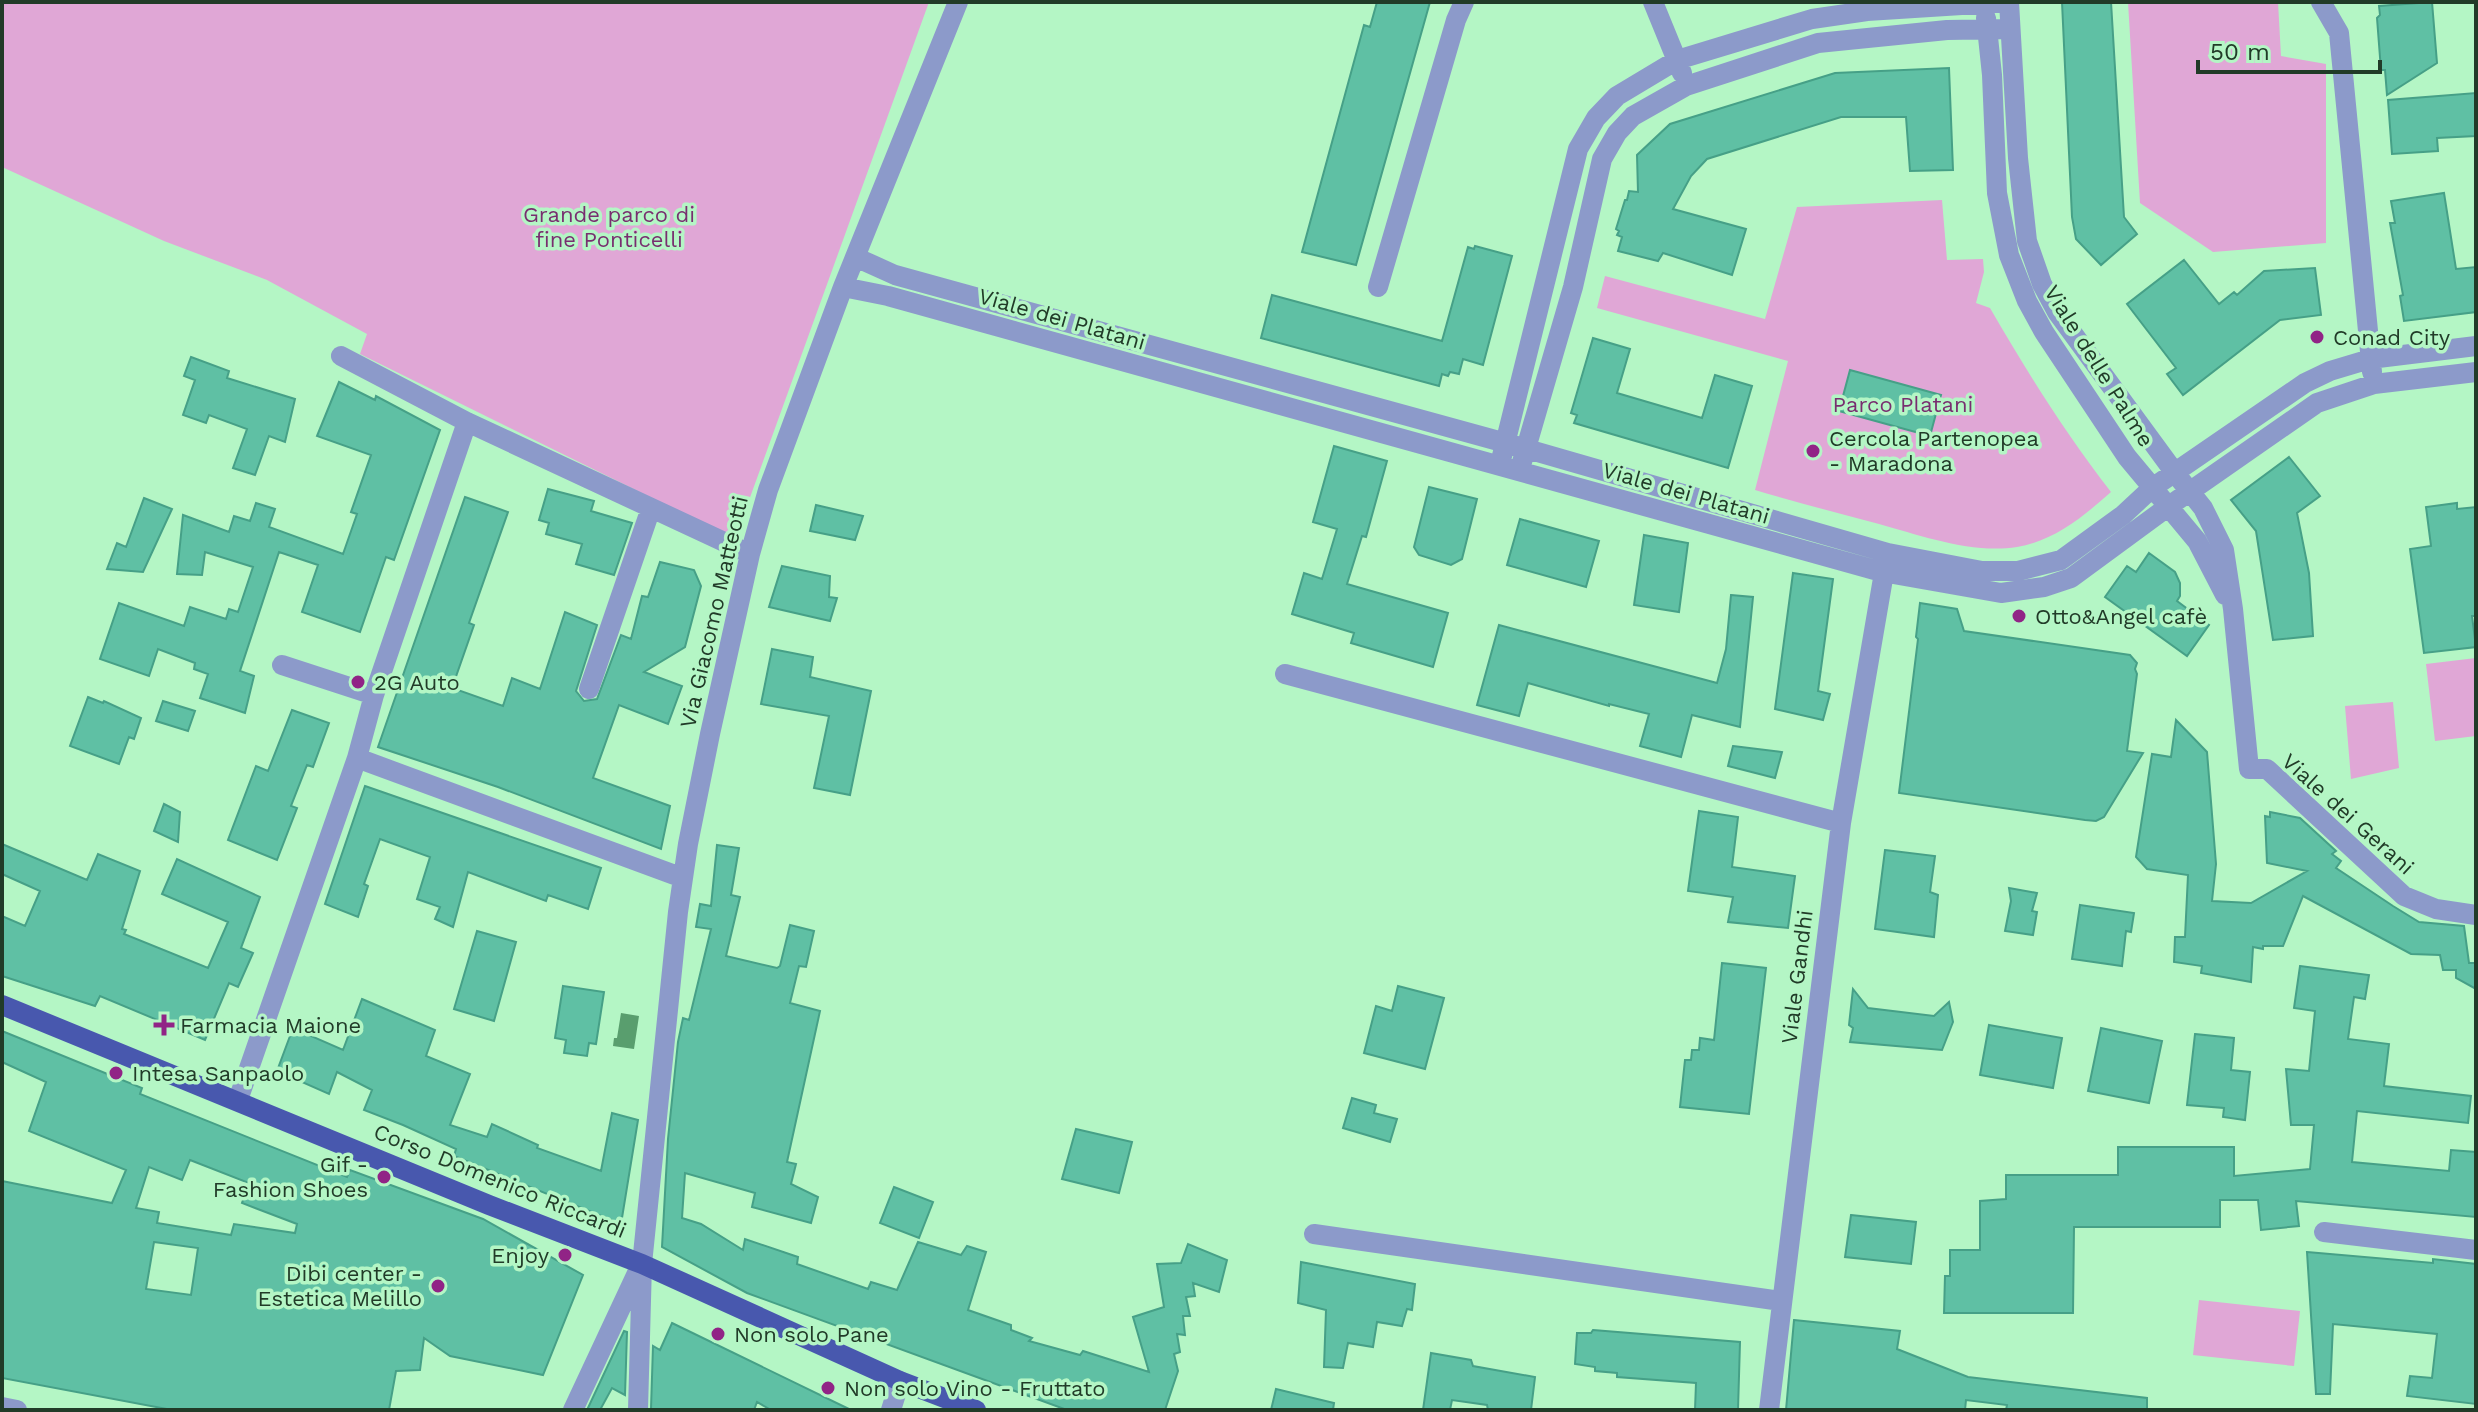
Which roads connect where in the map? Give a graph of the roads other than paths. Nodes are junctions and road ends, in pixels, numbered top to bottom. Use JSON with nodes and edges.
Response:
{"nodes":[{"id":1,"x":958,"y":2,"type":"edge"},
{"id":2,"x":1464,"y":2,"type":"edge"},
{"id":3,"x":1653,"y":2,"type":"edge"},
{"id":4,"x":2009,"y":2,"type":"edge"},
{"id":5,"x":2321,"y":2,"type":"edge"},
{"id":6,"x":1985,"y":3,"type":"edge"},
{"id":7,"x":1987,"y":28,"type":"junction"},
{"id":8,"x":2010,"y":29,"type":"junction"},
{"id":9,"x":1677,"y":60,"type":"junction"},
{"id":10,"x":1686,"y":86,"type":"junction"},
{"id":11,"x":855,"y":257,"type":"junction"},
{"id":12,"x":843,"y":287,"type":"junction"},
{"id":13,"x":1378,"y":287,"type":"dead end"},
{"id":14,"x":2476,"y":346,"type":"edge"},
{"id":15,"x":341,"y":356,"type":"dead end"},
{"id":16,"x":2370,"y":359,"type":"junction"},
{"id":17,"x":2476,"y":372,"type":"edge"},
{"id":18,"x":2374,"y":384,"type":"junction"},
{"id":19,"x":467,"y":422,"type":"junction"},
{"id":20,"x":1506,"y":443,"type":"junction"},
{"id":21,"x":1526,"y":450,"type":"junction"},
{"id":22,"x":1499,"y":464,"type":"junction"},
{"id":23,"x":1520,"y":471,"type":"junction"},
{"id":24,"x":2175,"y":473,"type":"junction"},
{"id":25,"x":2152,"y":488,"type":"junction"},
{"id":26,"x":2192,"y":491,"type":"junction"},
{"id":27,"x":2169,"y":506,"type":"junction"},
{"id":28,"x":651,"y":508,"type":"junction"},
{"id":29,"x":750,"y":554,"type":"junction"},
{"id":30,"x":1885,"y":563,"type":"junction"},
{"id":31,"x":2233,"y":609,"type":"junction"},
{"id":32,"x":282,"y":665,"type":"dead end"},
{"id":33,"x":1285,"y":674,"type":"dead end"},
{"id":34,"x":589,"y":689,"type":"dead end"},
{"id":35,"x":374,"y":695,"type":"junction"},
{"id":36,"x":357,"y":758,"type":"junction"},
{"id":37,"x":1841,"y":823,"type":"junction"},
{"id":38,"x":683,"y":878,"type":"junction"},
{"id":39,"x":2476,"y":915,"type":"edge"},
{"id":40,"x":2,"y":1005,"type":"edge"},
{"id":41,"x":238,"y":1100,"type":"junction"},
{"id":42,"x":2324,"y":1232,"type":"dead end"},
{"id":43,"x":1314,"y":1234,"type":"dead end"},
{"id":44,"x":2476,"y":1250,"type":"edge"},
{"id":45,"x":642,"y":1264,"type":"junction"},
{"id":46,"x":1781,"y":1301,"type":"junction"},
{"id":47,"x":900,"y":1381,"type":"junction"},
{"id":48,"x":2,"y":1407,"type":"edge"},
{"id":49,"x":17,"y":1410,"type":"edge"},
{"id":50,"x":573,"y":1410,"type":"edge"},
{"id":51,"x":638,"y":1410,"type":"edge"},
{"id":52,"x":891,"y":1410,"type":"edge"},
{"id":53,"x":976,"y":1410,"type":"edge"},
{"id":54,"x":1769,"y":1410,"type":"edge"}],
"edges":[{"from":1,"to":11,"type":"street","name":"Via Giacomo Matteotti"},
{"from":2,"to":13,"type":"street"},
{"from":3,"to":9,"type":"street"},
{"from":4,"to":6,"type":"street"},
{"from":4,"to":8,"type":"street","name":"Viale delle Palme"},
{"from":5,"to":16,"type":"street"},
{"from":6,"to":7,"type":"street","name":"Viale delle Palme"},
{"from":6,"to":9,"type":"street"},
{"from":7,"to":8,"type":"street"},
{"from":7,"to":10,"type":"street"},
{"from":7,"to":25,"type":"street","name":"Viale delle Palme"},
{"from":8,"to":24,"type":"street","name":"Viale delle Palme"},
{"from":9,"to":10,"type":"street"},
{"from":9,"to":20,"type":"street"},
{"from":10,"to":21,"type":"street"},
{"from":11,"to":12,"type":"street","name":"Via Giacomo Matteotti"},
{"from":11,"to":20,"type":"street","name":"Viale dei Platani"},
{"from":12,"to":22,"type":"street","name":"Viale dei Platani"},
{"from":12,"to":29,"type":"street","name":"Via Giacomo Matteotti"},
{"from":14,"to":16,"type":"street","name":"Viale dei Platani"},
{"from":15,"to":19,"type":"street"},
{"from":16,"to":18,"type":"street"},
{"from":16,"to":24,"type":"street","name":"Viale dei Platani"},
{"from":17,"to":18,"type":"street","name":"Viale dei Platani"},
{"from":18,"to":26,"type":"street","name":"Viale dei Platani"},
{"from":19,"to":28,"type":"street"},
{"from":19,"to":35,"type":"street"},
{"from":20,"to":21,"type":"street","name":"Viale dei Platani"},
{"from":20,"to":22,"type":"street"},
{"from":21,"to":23,"type":"street"},
{"from":21,"to":30,"type":"street","name":"Viale dei Platani"},
{"from":22,"to":23,"type":"street","name":"Viale dei Platani"},
{"from":23,"to":30,"type":"street","name":"Viale dei Platani"},
{"from":24,"to":25,"type":"street","name":"Viale dei Platani"},
{"from":24,"to":26,"type":"street","name":"Viale dei Gerani"},
{"from":25,"to":27,"type":"street","name":"Viale delle Palme"},
{"from":25,"to":30,"type":"street","name":"Viale dei Platani"},
{"from":26,"to":27,"type":"street","name":"Viale dei Platani"},
{"from":26,"to":31,"type":"street","name":"Viale dei Gerani"},
{"from":27,"to":30,"type":"street","name":"Viale dei Platani"},
{"from":27,"to":31,"type":"street","name":"Viale dei Gerani"},
{"from":28,"to":29,"type":"street"},
{"from":28,"to":34,"type":"street"},
{"from":29,"to":38,"type":"street","name":"Via Giacomo Matteotti"},
{"from":30,"to":37,"type":"street","name":"Viale Gandhi"},
{"from":31,"to":39,"type":"street","name":"Viale dei Gerani"},
{"from":32,"to":35,"type":"street"},
{"from":33,"to":37,"type":"street"},
{"from":35,"to":36,"type":"street"},
{"from":36,"to":38,"type":"street"},
{"from":36,"to":41,"type":"street"},
{"from":37,"to":46,"type":"street","name":"Viale Gandhi"},
{"from":38,"to":45,"type":"street","name":"Via Giacomo Matteotti"},
{"from":40,"to":41,"type":"main road","name":"Corso Domenico Riccardi"},
{"from":41,"to":45,"type":"main road","name":"Corso Domenico Riccardi"},
{"from":42,"to":44,"type":"street"},
{"from":43,"to":46,"type":"street"},
{"from":45,"to":47,"type":"main road","name":"Corso Domenico Riccardi"},
{"from":45,"to":50,"type":"street"},
{"from":45,"to":51,"type":"street"},
{"from":46,"to":54,"type":"street","name":"Viale Gandhi"},
{"from":47,"to":52,"type":"street"},
{"from":47,"to":53,"type":"main road","name":"Corso Domenico Riccardi"},
{"from":48,"to":49,"type":"street"}]}
